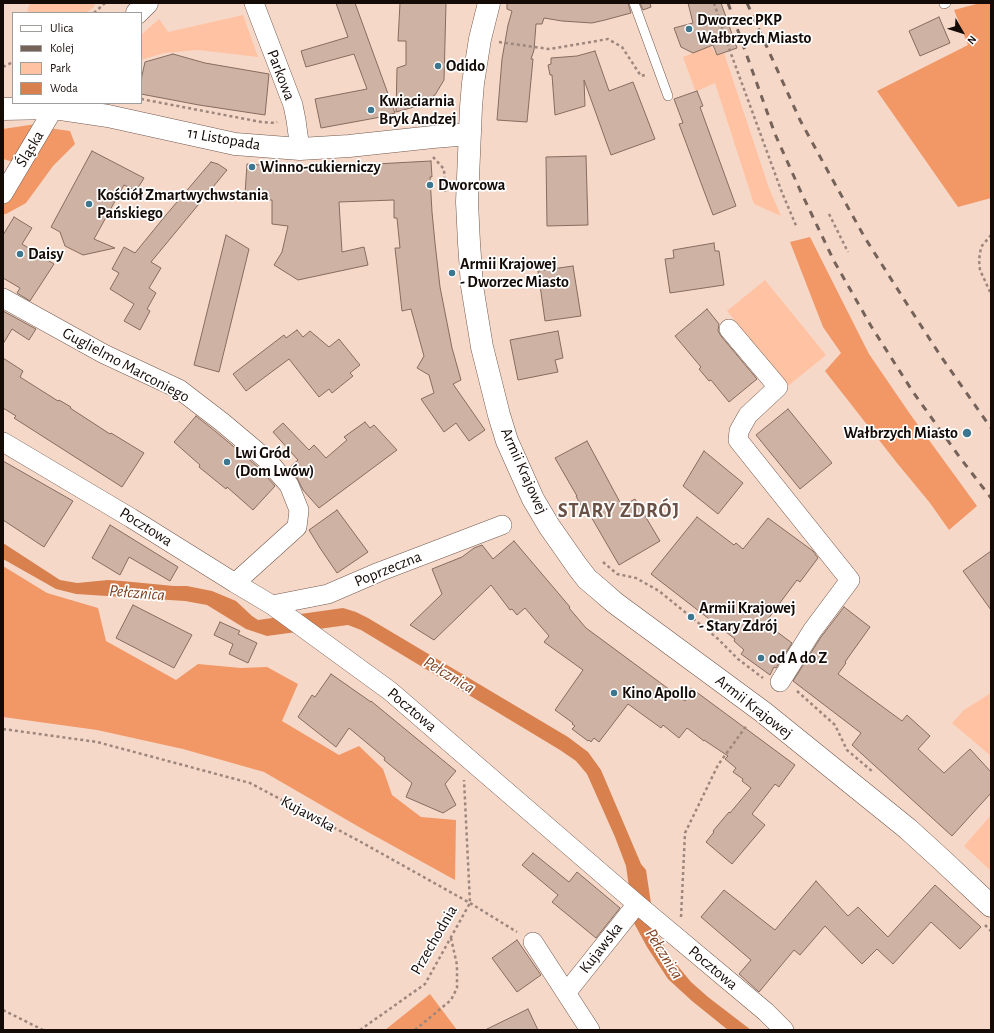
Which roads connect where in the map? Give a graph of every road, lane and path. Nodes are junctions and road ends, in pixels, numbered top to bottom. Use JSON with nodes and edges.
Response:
{"nodes":[{"id":1,"x":106,"y":3,"type":"edge"},
{"id":2,"x":147,"y":3,"type":"edge"},
{"id":3,"x":254,"y":3,"type":"edge"},
{"id":4,"x":489,"y":3,"type":"edge"},
{"id":5,"x":634,"y":3,"type":"edge"},
{"id":6,"x":714,"y":3,"type":"edge"},
{"id":7,"x":95,"y":12,"type":"edge"},
{"id":8,"x":138,"y":12,"type":"edge"},
{"id":9,"x":480,"y":39,"type":"junction"},
{"id":10,"x":12,"y":62,"type":"edge"},
{"id":11,"x":3,"y":67,"type":"edge"},
{"id":12,"x":659,"y":71,"type":"junction"},
{"id":13,"x":668,"y":96,"type":"dead end"},
{"id":14,"x":142,"y":99,"type":"edge"},
{"id":15,"x":56,"y":105,"type":"edge"},
{"id":16,"x":3,"y":109,"type":"edge"},
{"id":17,"x":281,"y":119,"type":"dead end"},
{"id":18,"x":470,"y":134,"type":"junction"},
{"id":19,"x":433,"y":137,"type":"junction"},
{"id":20,"x":300,"y":149,"type":"junction"},
{"id":21,"x":3,"y":194,"type":"edge"},
{"id":22,"x":446,"y":198,"type":"dead end"},
{"id":23,"x":829,"y":214,"type":"dead end"},
{"id":24,"x":797,"y":228,"type":"dead end"},
{"id":25,"x":991,"y":235,"type":"edge"},
{"id":26,"x":848,"y":252,"type":"dead end"},
{"id":27,"x":991,"y":294,"type":"edge"},
{"id":28,"x":3,"y":298,"type":"edge"},
{"id":29,"x":729,"y":329,"type":"dead end"},
{"id":30,"x":3,"y":442,"type":"edge"},
{"id":31,"x":502,"y":525,"type":"dead end"},
{"id":32,"x":603,"y":562,"type":"dead end"},
{"id":33,"x":235,"y":583,"type":"junction"},
{"id":34,"x":276,"y":608,"type":"junction"},
{"id":35,"x":780,"y":682,"type":"junction"},
{"id":36,"x":747,"y":724,"type":"dead end"},
{"id":37,"x":3,"y":729,"type":"edge"},
{"id":38,"x":462,"y":753,"type":"junction"},
{"id":39,"x":877,"y":775,"type":"dead end"},
{"id":40,"x":630,"y":898,"type":"junction"},
{"id":41,"x":470,"y":903,"type":"junction"},
{"id":42,"x":991,"y":906,"type":"edge"},
{"id":43,"x":450,"y":938,"type":"junction"},
{"id":44,"x":680,"y":940,"type":"junction"},
{"id":45,"x":533,"y":942,"type":"joint"},
{"id":46,"x":566,"y":993,"type":"junction"},
{"id":47,"x":3,"y":1010,"type":"edge"},
{"id":48,"x":43,"y":1030,"type":"edge"},
{"id":49,"x":360,"y":1030,"type":"edge"},
{"id":50,"x":415,"y":1030,"type":"edge"},
{"id":51,"x":590,"y":1030,"type":"edge"},
{"id":52,"x":784,"y":1030,"type":"edge"}],
"edges":[{"from":1,"to":7,"type":"path"},
{"from":2,"to":8,"type":"main road"},
{"from":3,"to":20,"type":"street","name":"Parkowa"},
{"from":4,"to":9,"type":"main road","name":"Armii Krajowej"},
{"from":5,"to":12,"type":"lane"},
{"from":6,"to":24,"type":"path"},
{"from":9,"to":12,"type":"path"},
{"from":9,"to":18,"type":"main road","name":"Armii Krajowej"},
{"from":10,"to":11,"type":"path"},
{"from":12,"to":13,"type":"lane"},
{"from":14,"to":17,"type":"path"},
{"from":15,"to":16,"type":"main road","name":"11 Listopada"},
{"from":15,"to":20,"type":"main road","name":"11 Listopada"},
{"from":15,"to":21,"type":"street","name":"Śląska"},
{"from":18,"to":19,"type":"main road","name":"11 Listopada"},
{"from":18,"to":42,"type":"main road","name":"Armii Krajowej"},
{"from":19,"to":20,"type":"main road","name":"11 Listopada"},
{"from":19,"to":22,"type":"path"},
{"from":23,"to":26,"type":"path"},
{"from":25,"to":27,"type":"path"},
{"from":28,"to":33,"type":"street","name":"Guglielmo Marconiego"},
{"from":29,"to":35,"type":"street"},
{"from":30,"to":33,"type":"street","name":"Pocztowa"},
{"from":31,"to":34,"type":"street","name":"Poprzeczna"},
{"from":32,"to":35,"type":"path"},
{"from":33,"to":34,"type":"street","name":"Pocztowa"},
{"from":34,"to":38,"type":"street","name":"Pocztowa"},
{"from":35,"to":39,"type":"path"},
{"from":36,"to":44,"type":"path"},
{"from":37,"to":41,"type":"path","name":"Kujawska"},
{"from":38,"to":40,"type":"street","name":"Pocztowa"},
{"from":38,"to":41,"type":"path"},
{"from":40,"to":44,"type":"street","name":"Pocztowa"},
{"from":40,"to":46,"type":"street","name":"Kujawska"},
{"from":41,"to":43,"type":"path","name":"Przechodnia"},
{"from":41,"to":45,"type":"path","name":"Kujawska"},
{"from":43,"to":49,"type":"path","name":"Przechodnia"},
{"from":43,"to":50,"type":"path"},
{"from":44,"to":52,"type":"street","name":"Pocztowa"},
{"from":45,"to":46,"type":"street","name":"Kujawska"},
{"from":46,"to":51,"type":"street","name":"Kujawska"},
{"from":47,"to":48,"type":"path"}]}
